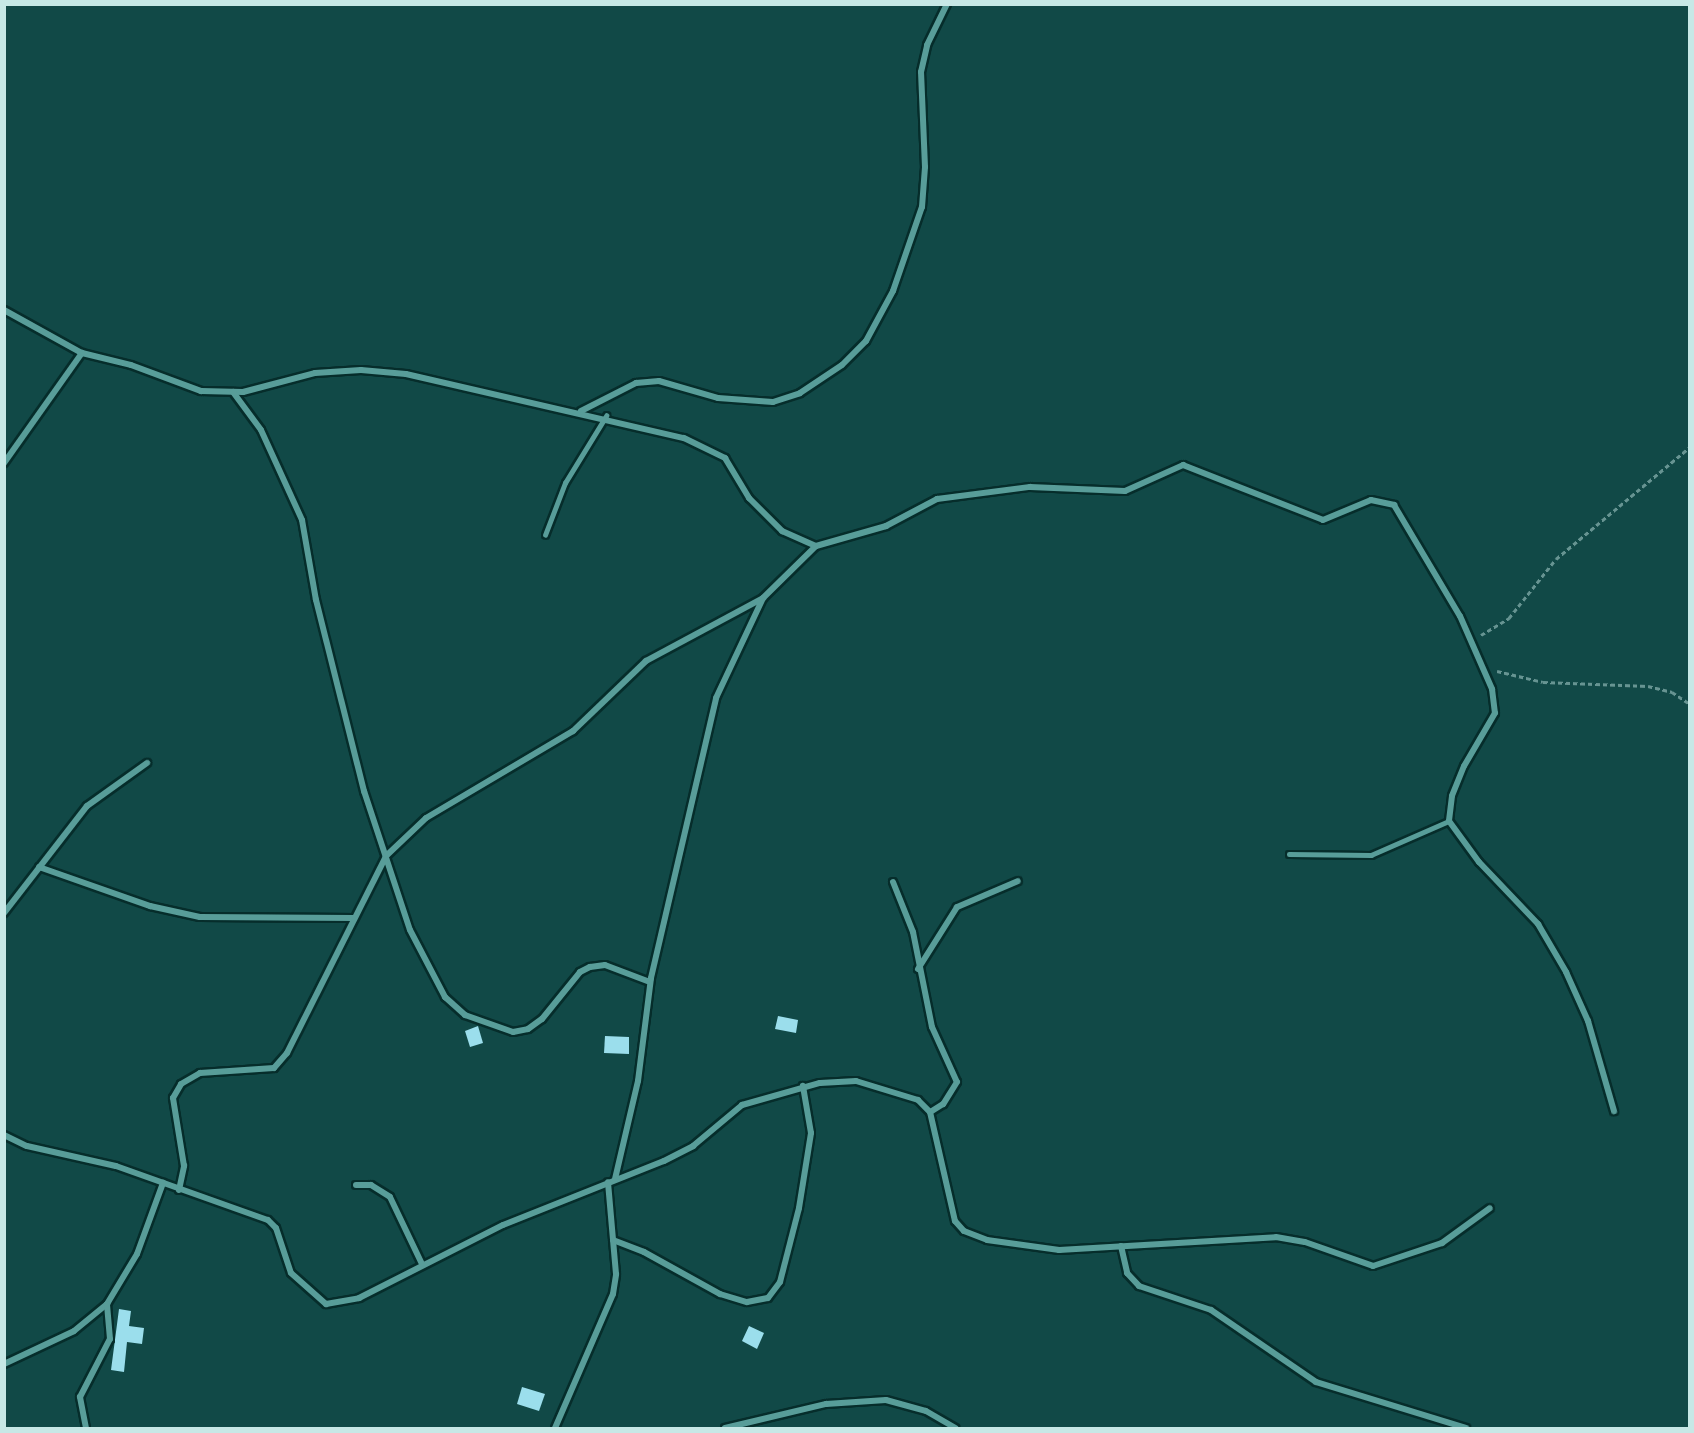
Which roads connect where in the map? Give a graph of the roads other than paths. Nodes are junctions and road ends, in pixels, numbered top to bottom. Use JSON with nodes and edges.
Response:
{"nodes":[{"id":1,"x":947,"y":4,"type":"edge"},
{"id":2,"x":4,"y":310,"type":"edge"},
{"id":3,"x":82,"y":353,"type":"junction"},
{"id":4,"x":233,"y":392,"type":"junction"},
{"id":5,"x":580,"y":411,"type":"junction"},
{"id":6,"x":606,"y":416,"type":"junction"},
{"id":7,"x":4,"y":463,"type":"edge"},
{"id":8,"x":545,"y":535,"type":"dead end"},
{"id":9,"x":816,"y":546,"type":"junction"},
{"id":10,"x":763,"y":598,"type":"junction"},
{"id":11,"x":147,"y":763,"type":"dead end"},
{"id":12,"x":1449,"y":822,"type":"junction"},
{"id":13,"x":1289,"y":854,"type":"dead end"},
{"id":14,"x":386,"y":856,"type":"junction"},
{"id":15,"x":39,"y":867,"type":"junction"},
{"id":16,"x":1018,"y":881,"type":"dead end"},
{"id":17,"x":893,"y":882,"type":"dead end"},
{"id":18,"x":4,"y":913,"type":"edge"},
{"id":19,"x":354,"y":918,"type":"junction"},
{"id":20,"x":918,"y":969,"type":"junction"},
{"id":21,"x":650,"y":982,"type":"junction"},
{"id":22,"x":803,"y":1086,"type":"junction"},
{"id":23,"x":1614,"y":1111,"type":"dead end"},
{"id":24,"x":930,"y":1112,"type":"junction"},
{"id":25,"x":4,"y":1135,"type":"edge"},
{"id":26,"x":611,"y":1180,"type":"junction"},
{"id":27,"x":163,"y":1183,"type":"junction"},
{"id":28,"x":356,"y":1185,"type":"dead end"},
{"id":29,"x":179,"y":1190,"type":"junction"},
{"id":30,"x":1490,"y":1208,"type":"dead end"},
{"id":31,"x":613,"y":1240,"type":"junction"},
{"id":32,"x":1121,"y":1246,"type":"junction"},
{"id":33,"x":422,"y":1264,"type":"junction"},
{"id":34,"x":106,"y":1304,"type":"junction"},
{"id":35,"x":4,"y":1364,"type":"edge"},
{"id":36,"x":86,"y":1428,"type":"edge"},
{"id":37,"x":555,"y":1428,"type":"edge"},
{"id":38,"x":725,"y":1428,"type":"edge"},
{"id":39,"x":955,"y":1428,"type":"edge"},
{"id":40,"x":1466,"y":1428,"type":"edge"}],
"edges":[{"from":1,"to":5,"type":"street"},
{"from":2,"to":3,"type":"street"},
{"from":3,"to":4,"type":"street"},
{"from":3,"to":7,"type":"street"},
{"from":4,"to":5,"type":"street"},
{"from":4,"to":14,"type":"street"},
{"from":5,"to":6,"type":"street"},
{"from":6,"to":8,"type":"lane"},
{"from":6,"to":9,"type":"street"},
{"from":9,"to":10,"type":"street"},
{"from":9,"to":12,"type":"street"},
{"from":10,"to":14,"type":"street"},
{"from":10,"to":21,"type":"street"},
{"from":11,"to":15,"type":"street"},
{"from":12,"to":13,"type":"lane"},
{"from":12,"to":23,"type":"street"},
{"from":14,"to":19,"type":"street"},
{"from":14,"to":21,"type":"street"},
{"from":15,"to":18,"type":"street"},
{"from":15,"to":19,"type":"street"},
{"from":16,"to":20,"type":"street"},
{"from":17,"to":20,"type":"street"},
{"from":19,"to":29,"type":"street"},
{"from":20,"to":24,"type":"street"},
{"from":21,"to":26,"type":"street"},
{"from":22,"to":24,"type":"street"},
{"from":22,"to":26,"type":"street"},
{"from":22,"to":31,"type":"street"},
{"from":24,"to":32,"type":"street"},
{"from":25,"to":27,"type":"street"},
{"from":26,"to":31,"type":"street"},
{"from":26,"to":33,"type":"street"},
{"from":27,"to":29,"type":"street"},
{"from":27,"to":34,"type":"street"},
{"from":28,"to":33,"type":"street"},
{"from":29,"to":33,"type":"street"},
{"from":30,"to":32,"type":"street"},
{"from":31,"to":37,"type":"street"},
{"from":32,"to":40,"type":"street"},
{"from":34,"to":35,"type":"street"},
{"from":34,"to":36,"type":"street"},
{"from":38,"to":39,"type":"street"}]}
